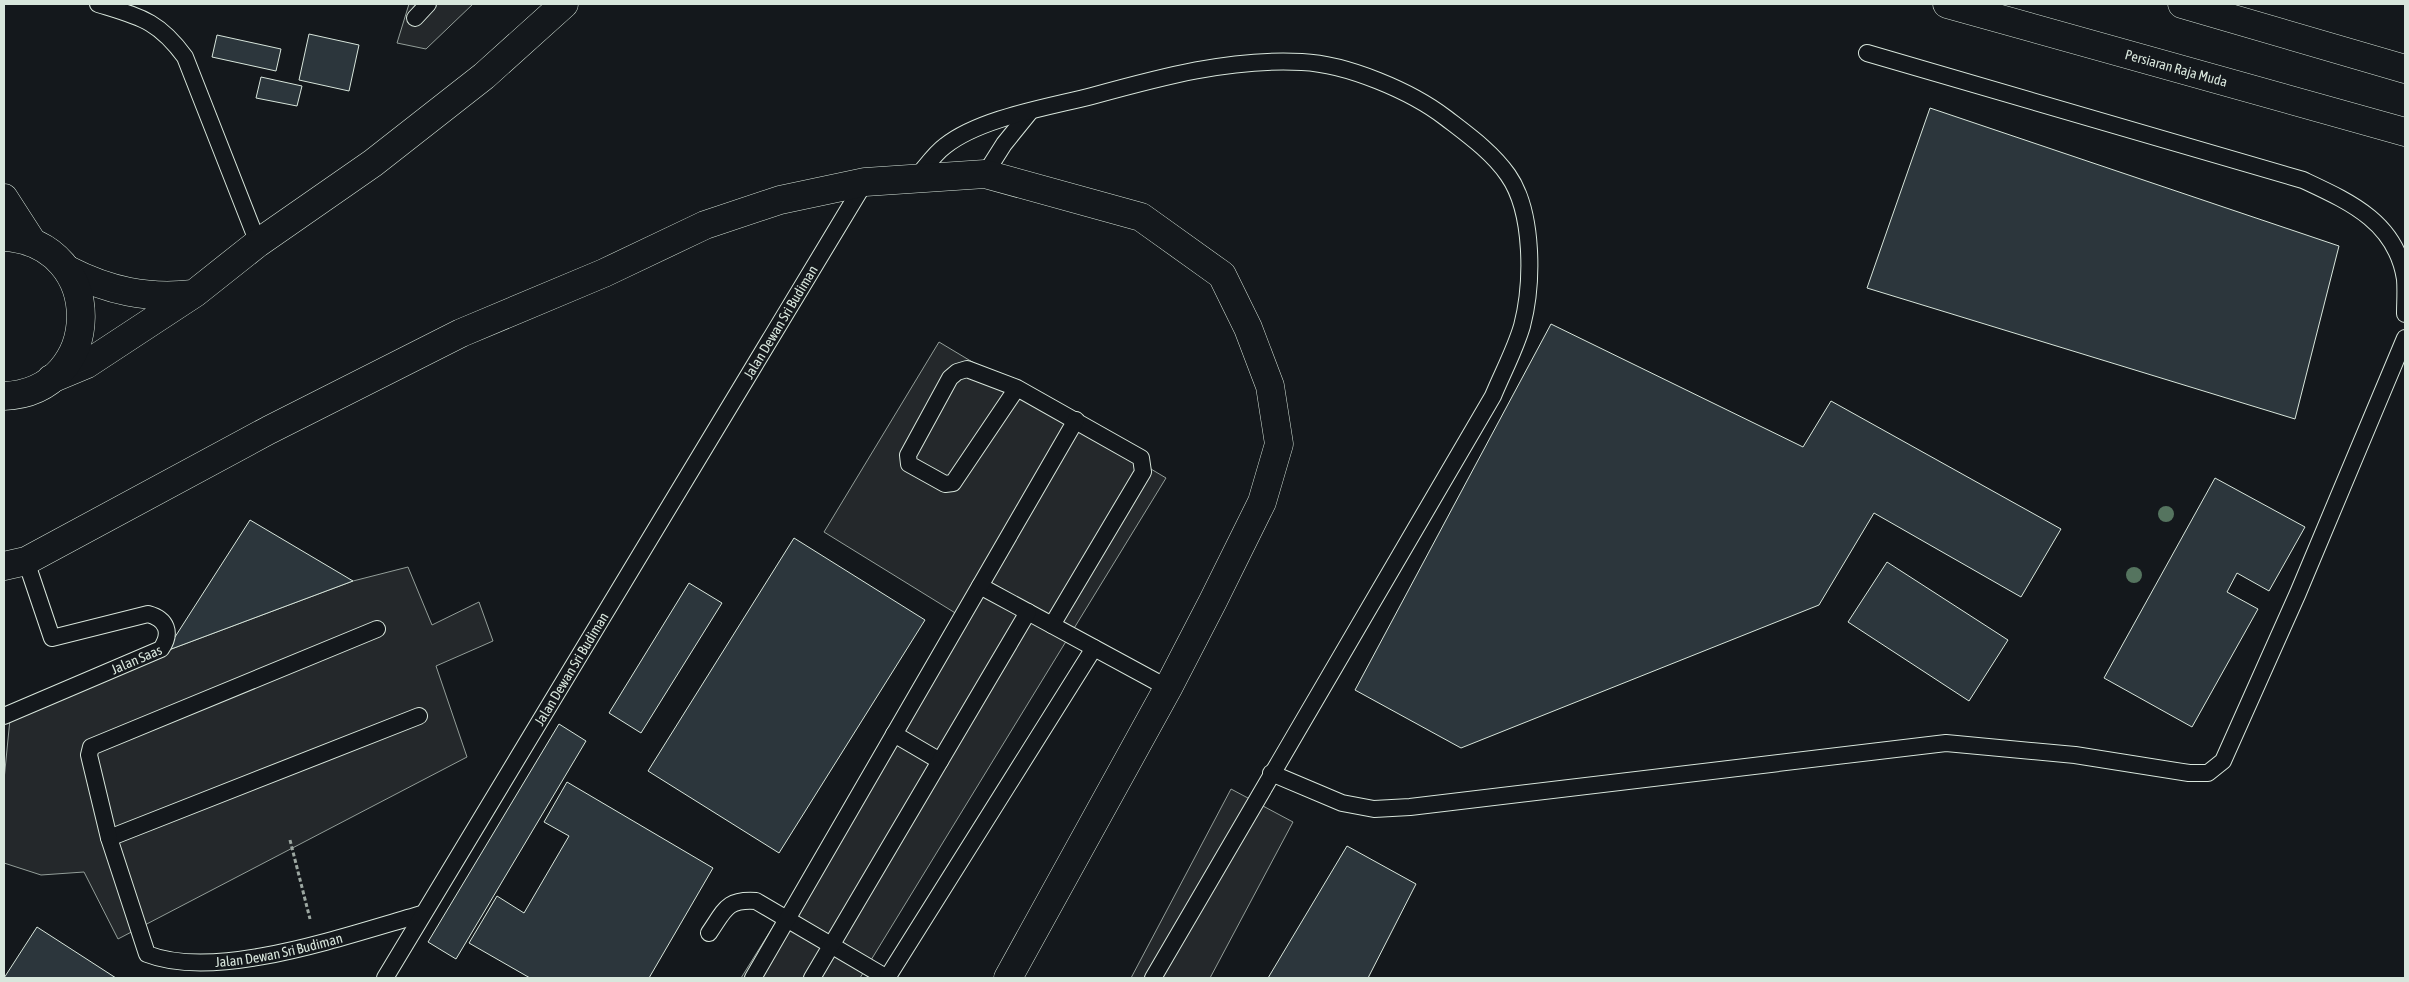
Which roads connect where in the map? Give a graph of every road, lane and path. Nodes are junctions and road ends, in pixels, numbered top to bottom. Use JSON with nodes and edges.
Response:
{"nodes":[{"id":1,"x":98,"y":4,"type":"edge"},
{"id":2,"x":428,"y":4,"type":"edge"},
{"id":3,"x":564,"y":4,"type":"edge"},
{"id":4,"x":1947,"y":4,"type":"edge"},
{"id":5,"x":2182,"y":4,"type":"edge"},
{"id":6,"x":416,"y":18,"type":"dead end"},
{"id":7,"x":1867,"y":53,"type":"dead end"},
{"id":8,"x":2405,"y":69,"type":"edge"},
{"id":9,"x":1029,"y":113,"type":"junction"},
{"id":10,"x":2405,"y":132,"type":"edge"},
{"id":11,"x":985,"y":174,"type":"junction"},
{"id":12,"x":915,"y":179,"type":"junction"},
{"id":13,"x":865,"y":182,"type":"junction"},
{"id":14,"x":4,"y":198,"type":"edge"},
{"id":15,"x":4,"y":237,"type":"edge"},
{"id":16,"x":33,"y":243,"type":"junction"},
{"id":17,"x":258,"y":243,"type":"junction"},
{"id":18,"x":68,"y":270,"type":"junction"},
{"id":19,"x":195,"y":293,"type":"junction"},
{"id":20,"x":2405,"y":314,"type":"edge"},
{"id":21,"x":2405,"y":338,"type":"edge"},
{"id":22,"x":51,"y":379,"type":"junction"},
{"id":23,"x":1017,"y":388,"type":"junction"},
{"id":24,"x":4,"y":396,"type":"edge"},
{"id":25,"x":1076,"y":420,"type":"junction"},
{"id":26,"x":15,"y":564,"type":"edge"},
{"id":27,"x":980,"y":586,"type":"junction"},
{"id":28,"x":1028,"y":612,"type":"junction"},
{"id":29,"x":1052,"y":625,"type":"junction"},
{"id":30,"x":377,"y":629,"type":"dead end"},
{"id":31,"x":1094,"y":648,"type":"junction"},
{"id":32,"x":1168,"y":688,"type":"junction"},
{"id":33,"x":4,"y":716,"type":"edge"},
{"id":34,"x":420,"y":716,"type":"dead end"},
{"id":35,"x":894,"y":734,"type":"junction"},
{"id":36,"x":940,"y":761,"type":"junction"},
{"id":37,"x":1271,"y":773,"type":"junction"},
{"id":38,"x":109,"y":838,"type":"junction"},
{"id":39,"x":290,"y":840,"type":"dead end"},
{"id":40,"x":422,"y":914,"type":"junction"},
{"id":41,"x":786,"y":921,"type":"junction"},
{"id":42,"x":709,"y":932,"type":"dead end"},
{"id":43,"x":316,"y":944,"type":"junction"},
{"id":44,"x":831,"y":945,"type":"junction"},
{"id":45,"x":384,"y":978,"type":"edge"},
{"id":46,"x":754,"y":978,"type":"edge"},
{"id":47,"x":812,"y":978,"type":"edge"},
{"id":48,"x":887,"y":978,"type":"edge"},
{"id":49,"x":1008,"y":978,"type":"edge"},
{"id":50,"x":1152,"y":978,"type":"edge"}],
"edges":[{"from":1,"to":17,"type":"lane"},
{"from":2,"to":6,"type":"lane"},
{"from":3,"to":17,"type":"street"},
{"from":4,"to":10,"type":"street","name":"Persiaran Raja Muda"},
{"from":5,"to":8,"type":"street"},
{"from":7,"to":20,"type":"lane"},
{"from":9,"to":11,"type":"lane"},
{"from":9,"to":12,"type":"lane"},
{"from":9,"to":37,"type":"lane"},
{"from":11,"to":12,"type":"street"},
{"from":11,"to":32,"type":"street"},
{"from":12,"to":13,"type":"street"},
{"from":13,"to":26,"type":"street"},
{"from":13,"to":40,"type":"lane","name":"Jalan Dewan Sri Budiman"},
{"from":14,"to":16,"type":"street"},
{"from":15,"to":16,"type":"street"},
{"from":16,"to":18,"type":"street"},
{"from":17,"to":19,"type":"street"},
{"from":18,"to":19,"type":"street"},
{"from":18,"to":22,"type":"street"},
{"from":19,"to":22,"type":"street"},
{"from":21,"to":37,"type":"lane"},
{"from":22,"to":24,"type":"street"},
{"from":23,"to":23,"type":"lane"},
{"from":23,"to":25,"type":"lane"},
{"from":25,"to":27,"type":"lane"},
{"from":25,"to":29,"type":"lane"},
{"from":26,"to":33,"type":"lane","name":"Jalan Saas"},
{"from":27,"to":28,"type":"lane"},
{"from":27,"to":35,"type":"lane"},
{"from":28,"to":29,"type":"lane"},
{"from":28,"to":36,"type":"lane"},
{"from":29,"to":31,"type":"lane"},
{"from":30,"to":38,"type":"lane"},
{"from":31,"to":32,"type":"lane"},
{"from":31,"to":48,"type":"lane"},
{"from":32,"to":49,"type":"street"},
{"from":34,"to":38,"type":"lane"},
{"from":35,"to":36,"type":"lane"},
{"from":35,"to":41,"type":"lane"},
{"from":36,"to":44,"type":"lane"},
{"from":37,"to":50,"type":"lane"},
{"from":38,"to":43,"type":"lane","name":"Jalan Dewan Sri Budiman"},
{"from":39,"to":43,"type":"path"},
{"from":40,"to":43,"type":"lane","name":"Jalan Dewan Sri Budiman"},
{"from":40,"to":45,"type":"lane"},
{"from":41,"to":42,"type":"lane"},
{"from":41,"to":44,"type":"lane"},
{"from":41,"to":46,"type":"lane"},
{"from":44,"to":47,"type":"lane"},
{"from":44,"to":48,"type":"lane"}]}
